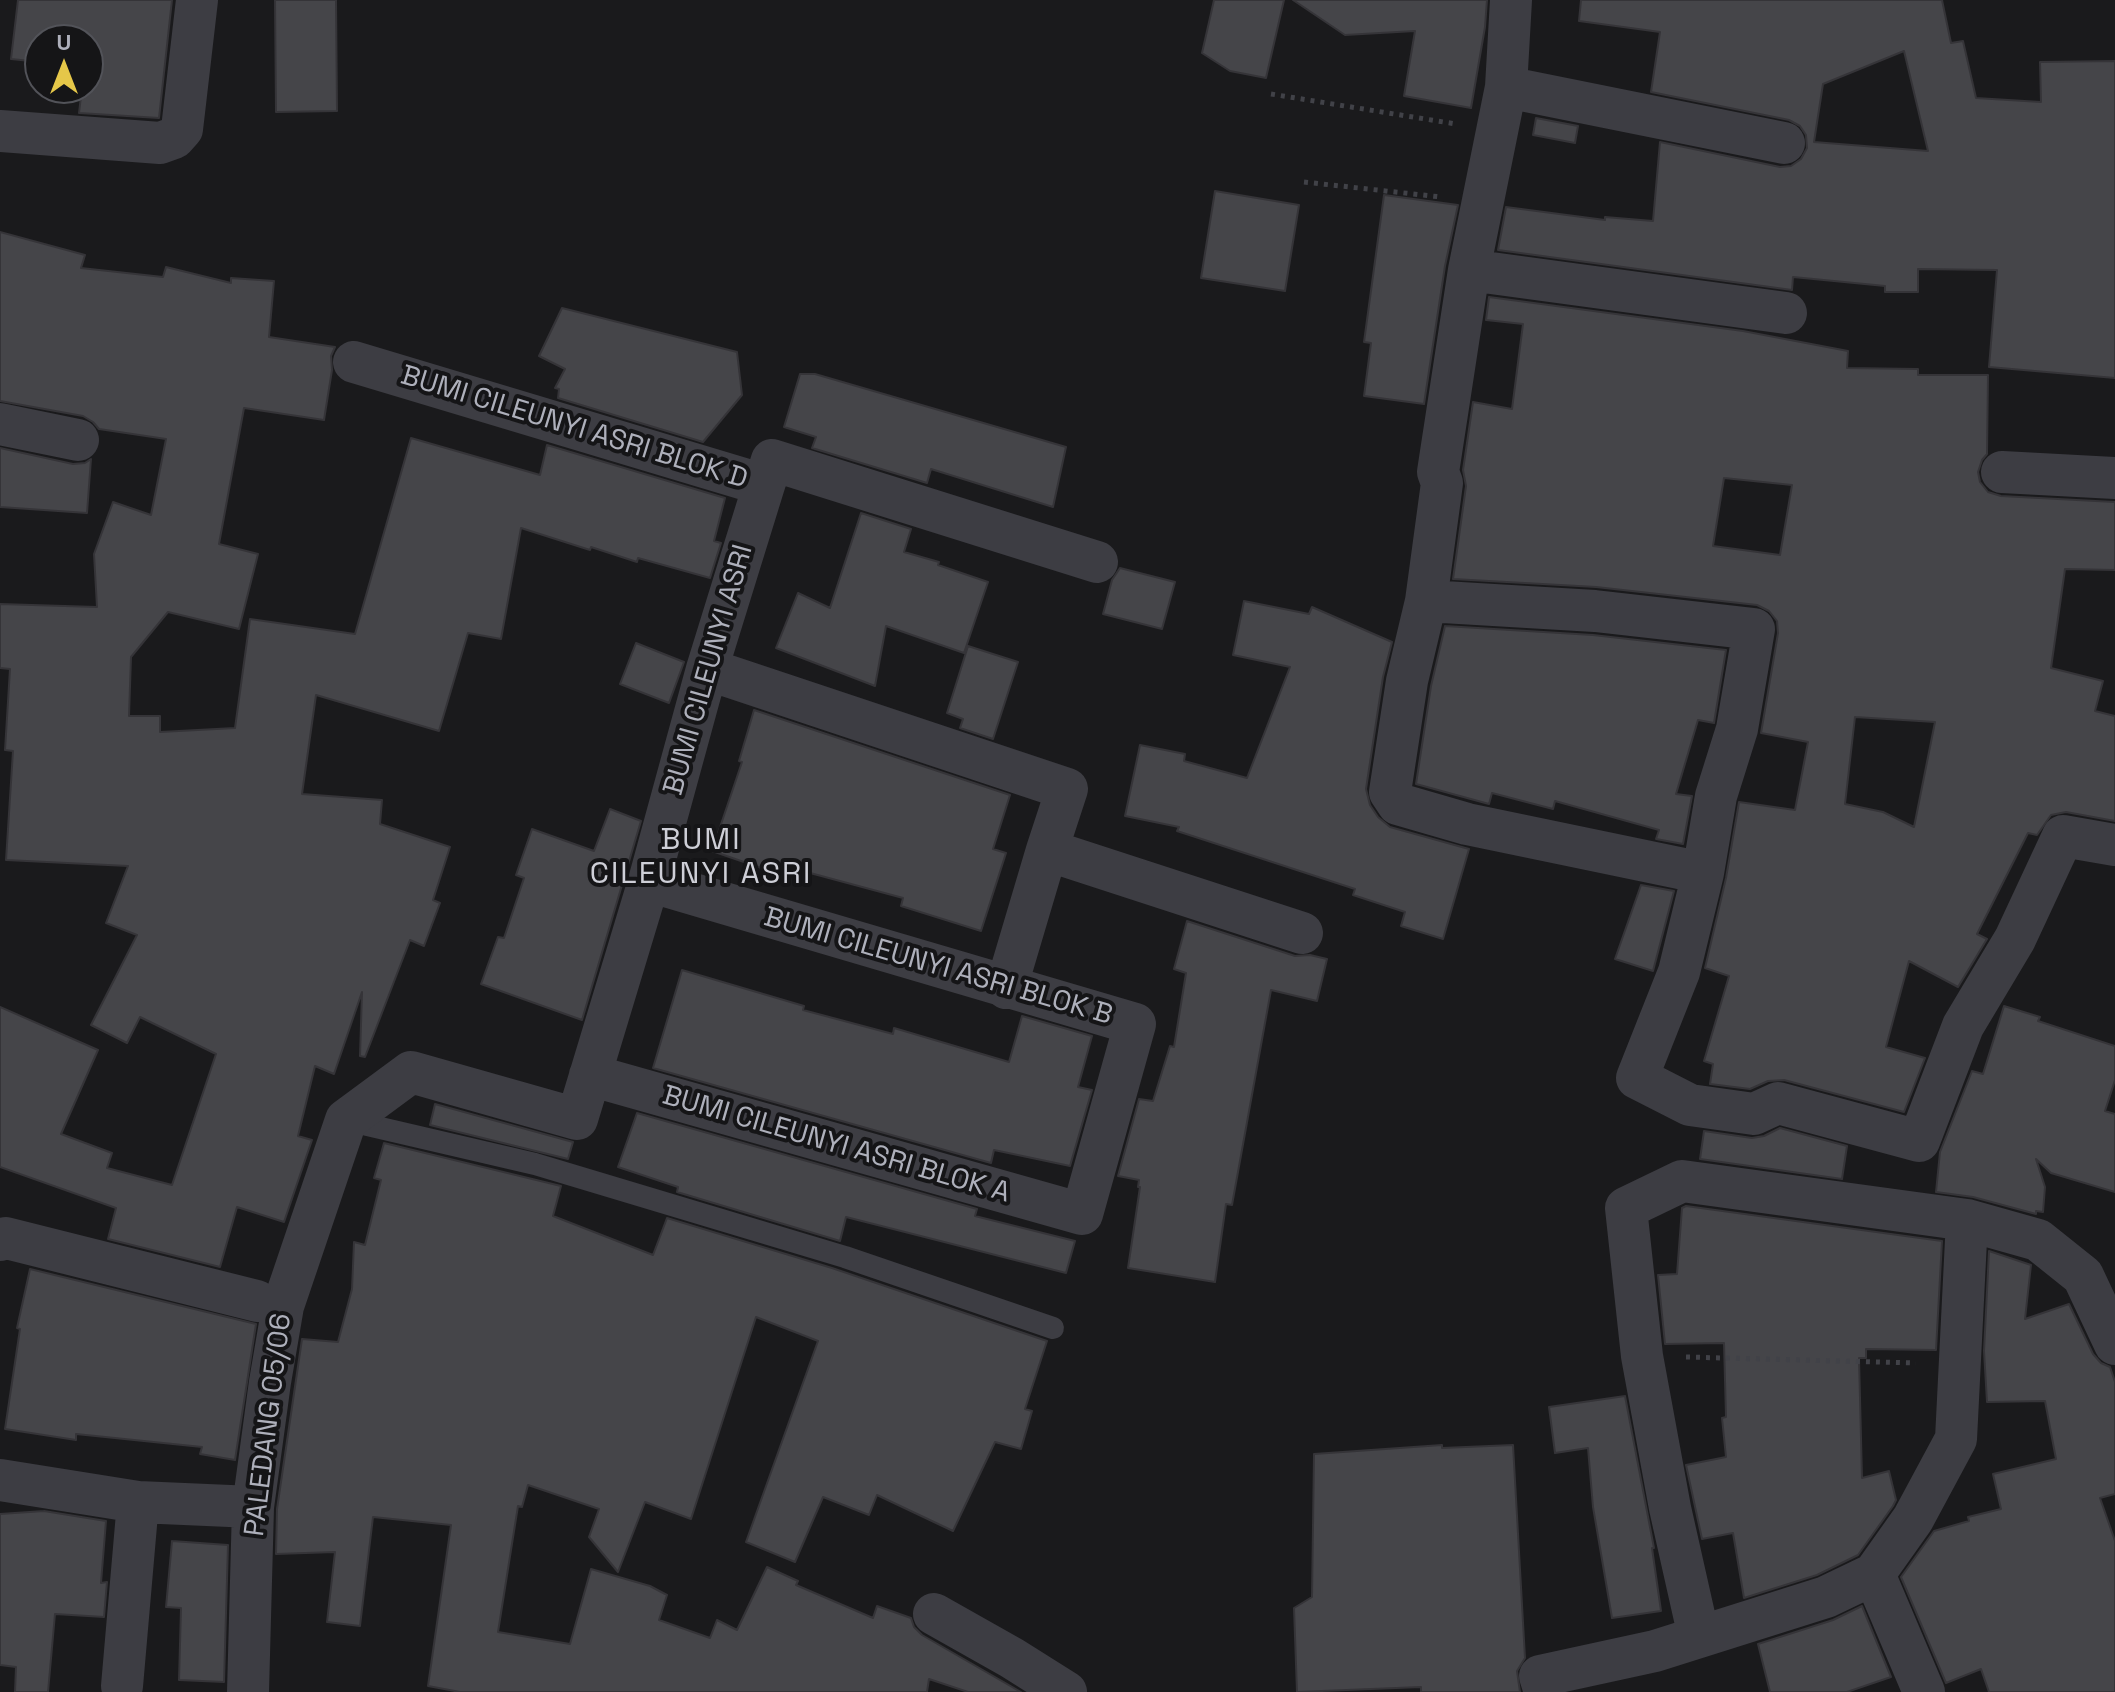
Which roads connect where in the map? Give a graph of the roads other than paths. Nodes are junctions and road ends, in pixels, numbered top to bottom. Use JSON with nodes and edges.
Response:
{"nodes":[{"id":1,"x":197,"y":0,"type":"edge"},
{"id":2,"x":1511,"y":0,"type":"edge"},
{"id":3,"x":1506,"y":87,"type":"junction"},
{"id":4,"x":0,"y":131,"type":"edge"},
{"id":5,"x":1784,"y":143,"type":"dead end"},
{"id":6,"x":1469,"y":270,"type":"junction"},
{"id":7,"x":1786,"y":313,"type":"dead end"},
{"id":8,"x":354,"y":362,"type":"dead end"},
{"id":9,"x":0,"y":424,"type":"edge"},
{"id":10,"x":78,"y":440,"type":"dead end"},
{"id":11,"x":2002,"y":472,"type":"dead end"},
{"id":12,"x":2115,"y":478,"type":"edge"},
{"id":13,"x":764,"y":485,"type":"junction"},
{"id":14,"x":1097,"y":562,"type":"dead end"},
{"id":15,"x":1426,"y":601,"type":"junction"},
{"id":16,"x":707,"y":669,"type":"junction"},
{"id":17,"x":2115,"y":845,"type":"edge"},
{"id":18,"x":1047,"y":850,"type":"junction"},
{"id":19,"x":1703,"y":873,"type":"junction"},
{"id":20,"x":649,"y":881,"type":"junction"},
{"id":21,"x":1302,"y":933,"type":"dead end"},
{"id":22,"x":1006,"y":988,"type":"junction"},
{"id":23,"x":590,"y":1075,"type":"junction"},
{"id":24,"x":346,"y":1120,"type":"junction"},
{"id":25,"x":1082,"y":1214,"type":"joint"},
{"id":26,"x":1967,"y":1220,"type":"junction"},
{"id":27,"x":0,"y":1240,"type":"edge"},
{"id":28,"x":257,"y":1301,"type":"dead end"},
{"id":29,"x":1053,"y":1328,"type":"dead end"},
{"id":30,"x":2115,"y":1344,"type":"edge"},
{"id":31,"x":0,"y":1480,"type":"edge"},
{"id":32,"x":138,"y":1502,"type":"junction"},
{"id":33,"x":253,"y":1507,"type":"junction"},
{"id":34,"x":1874,"y":1574,"type":"junction"},
{"id":35,"x":934,"y":1614,"type":"dead end"},
{"id":36,"x":1699,"y":1637,"type":"junction"},
{"id":37,"x":122,"y":1686,"type":"dead end"},
{"id":38,"x":248,"y":1692,"type":"edge"},
{"id":39,"x":1066,"y":1692,"type":"edge"},
{"id":40,"x":1545,"y":1692,"type":"edge"},
{"id":41,"x":1924,"y":1692,"type":"edge"}],
"edges":[{"from":1,"to":4,"type":"street"},
{"from":2,"to":3,"type":"street"},
{"from":3,"to":5,"type":"street"},
{"from":3,"to":6,"type":"street"},
{"from":6,"to":7,"type":"street"},
{"from":6,"to":15,"type":"street"},
{"from":8,"to":13,"type":"street","name":"BUMI CILEUNYI ASRI BLOK D"},
{"from":9,"to":10,"type":"street"},
{"from":11,"to":12,"type":"street"},
{"from":13,"to":14,"type":"street","name":"BUMI CILEUNYI ASRI BLOK D"},
{"from":13,"to":16,"type":"street","name":"BUMI CILEUNYI ASRI"},
{"from":15,"to":19,"type":"street"},
{"from":15,"to":19,"type":"street"},
{"from":16,"to":18,"type":"street"},
{"from":16,"to":20,"type":"street","name":"BUMI CILEUNYI ASRI"},
{"from":17,"to":19,"type":"street"},
{"from":18,"to":21,"type":"street"},
{"from":18,"to":22,"type":"street"},
{"from":20,"to":22,"type":"street","name":"BUMI CILEUNYI ASRI BLOK B"},
{"from":20,"to":23,"type":"street","name":"BUMI CILEUNYI ASRI"},
{"from":22,"to":25,"type":"street","name":"BUMI CILEUNYI ASRI BLOK B"},
{"from":23,"to":24,"type":"street","name":"BUMI CILEUNYI ASRI"},
{"from":23,"to":25,"type":"street","name":"BUMI CILEUNYI ASRI BLOK A"},
{"from":24,"to":29,"type":"lane"},
{"from":24,"to":33,"type":"street","name":"PALEDANG 05/06"},
{"from":26,"to":30,"type":"street"},
{"from":26,"to":34,"type":"street"},
{"from":26,"to":36,"type":"street"},
{"from":27,"to":28,"type":"street"},
{"from":31,"to":32,"type":"street"},
{"from":32,"to":33,"type":"street"},
{"from":32,"to":37,"type":"street"},
{"from":33,"to":38,"type":"street","name":"PALEDANG 05/06"},
{"from":34,"to":36,"type":"street"},
{"from":34,"to":41,"type":"street"},
{"from":35,"to":39,"type":"street"},
{"from":36,"to":40,"type":"street"}]}
